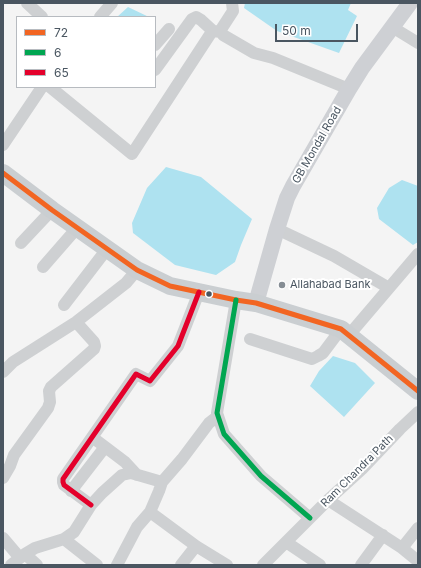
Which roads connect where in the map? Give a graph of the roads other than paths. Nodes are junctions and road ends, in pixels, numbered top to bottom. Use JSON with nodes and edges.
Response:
{"nodes":[{"id":1,"x":27,"y":3,"type":"edge"},
{"id":2,"x":112,"y":3,"type":"edge"},
{"id":3,"x":232,"y":3,"type":"edge"},
{"id":4,"x":410,"y":3,"type":"edge"},
{"id":5,"x":41,"y":16,"type":"edge"},
{"id":6,"x":101,"y":16,"type":"edge"},
{"id":7,"x":392,"y":27,"type":"junction"},
{"id":8,"x":169,"y":29,"type":"dead end"},
{"id":9,"x":217,"y":32,"type":"junction"},
{"id":10,"x":418,"y":42,"type":"edge"},
{"id":11,"x":156,"y":44,"type":"edge"},
{"id":12,"x":156,"y":69,"type":"edge"},
{"id":13,"x":41,"y":88,"type":"edge"},
{"id":14,"x":51,"y":88,"type":"edge"},
{"id":15,"x":349,"y":89,"type":"junction"},
{"id":16,"x":3,"y":145,"type":"edge"},
{"id":17,"x":3,"y":173,"type":"edge"},
{"id":18,"x":52,"y":210,"type":"junction"},
{"id":19,"x":77,"y":228,"type":"junction"},
{"id":20,"x":277,"y":229,"type":"junction"},
{"id":21,"x":21,"y":244,"type":"dead end"},
{"id":22,"x":106,"y":248,"type":"junction"},
{"id":23,"x":418,"y":254,"type":"edge"},
{"id":24,"x":43,"y":267,"type":"dead end"},
{"id":25,"x":137,"y":270,"type":"junction"},
{"id":26,"x":389,"y":288,"type":"junction"},
{"id":27,"x":199,"y":292,"type":"junction"},
{"id":28,"x":236,"y":300,"type":"junction"},
{"id":29,"x":256,"y":303,"type":"junction"},
{"id":30,"x":64,"y":306,"type":"dead end"},
{"id":31,"x":76,"y":322,"type":"junction"},
{"id":32,"x":345,"y":332,"type":"junction"},
{"id":33,"x":250,"y":339,"type":"dead end"},
{"id":34,"x":3,"y":372,"type":"edge"},
{"id":35,"x":418,"y":391,"type":"edge"},
{"id":36,"x":418,"y":412,"type":"edge"},
{"id":37,"x":218,"y":416,"type":"junction"},
{"id":38,"x":92,"y":436,"type":"junction"},
{"id":39,"x":105,"y":447,"type":"junction"},
{"id":40,"x":137,"y":475,"type":"junction"},
{"id":41,"x":3,"y":478,"type":"edge"},
{"id":42,"x":162,"y":482,"type":"junction"},
{"id":43,"x":71,"y":490,"type":"junction"},
{"id":44,"x":328,"y":500,"type":"junction"},
{"id":45,"x":91,"y":505,"type":"junction"},
{"id":46,"x":150,"y":512,"type":"junction"},
{"id":47,"x":310,"y":518,"type":"junction"},
{"id":48,"x":418,"y":528,"type":"edge"},
{"id":49,"x":383,"y":535,"type":"junction"},
{"id":50,"x":3,"y":538,"type":"edge"},
{"id":51,"x":64,"y":539,"type":"junction"},
{"id":52,"x":286,"y":542,"type":"junction"},
{"id":53,"x":196,"y":546,"type":"junction"},
{"id":54,"x":402,"y":548,"type":"junction"},
{"id":55,"x":19,"y":559,"type":"edge"},
{"id":56,"x":418,"y":561,"type":"edge"},
{"id":57,"x":37,"y":565,"type":"edge"},
{"id":58,"x":97,"y":565,"type":"edge"},
{"id":59,"x":117,"y":565,"type":"edge"},
{"id":60,"x":181,"y":565,"type":"edge"},
{"id":61,"x":227,"y":565,"type":"edge"},
{"id":62,"x":263,"y":565,"type":"edge"},
{"id":63,"x":320,"y":565,"type":"edge"},
{"id":64,"x":362,"y":565,"type":"edge"}],
"edges":[{"from":1,"to":5,"type":"street"},
{"from":2,"to":6,"type":"street"},
{"from":3,"to":9,"type":"street"},
{"from":4,"to":7,"type":"street","name":"GB Mondal Road"},
{"from":7,"to":10,"type":"street"},
{"from":7,"to":15,"type":"street","name":"GB Mondal Road"},
{"from":8,"to":11,"type":"street"},
{"from":9,"to":12,"type":"street"},
{"from":9,"to":14,"type":"street"},
{"from":9,"to":15,"type":"street"},
{"from":13,"to":16,"type":"street"},
{"from":15,"to":20,"type":"street","name":"GB Mondal Road"},
{"from":17,"to":18,"type":"main road"},
{"from":18,"to":19,"type":"main road"},
{"from":18,"to":21,"type":"street"},
{"from":19,"to":22,"type":"main road"},
{"from":19,"to":24,"type":"street"},
{"from":20,"to":26,"type":"street"},
{"from":20,"to":29,"type":"street","name":"GB Mondal Road"},
{"from":22,"to":25,"type":"main road"},
{"from":22,"to":30,"type":"street"},
{"from":23,"to":26,"type":"street"},
{"from":25,"to":27,"type":"main road"},
{"from":25,"to":31,"type":"street"},
{"from":26,"to":32,"type":"street"},
{"from":27,"to":28,"type":"main road"},
{"from":27,"to":38,"type":"street"},
{"from":28,"to":29,"type":"main road"},
{"from":28,"to":37,"type":"street"},
{"from":29,"to":32,"type":"main road"},
{"from":31,"to":34,"type":"street"},
{"from":31,"to":41,"type":"street"},
{"from":32,"to":33,"type":"street"},
{"from":32,"to":35,"type":"main road"},
{"from":36,"to":44,"type":"street","name":"Ram Chandra Path"},
{"from":37,"to":42,"type":"street"},
{"from":37,"to":47,"type":"street"},
{"from":38,"to":39,"type":"street"},
{"from":38,"to":43,"type":"street"},
{"from":39,"to":40,"type":"street"},
{"from":39,"to":43,"type":"street"},
{"from":40,"to":42,"type":"street"},
{"from":40,"to":45,"type":"street"},
{"from":42,"to":46,"type":"street"},
{"from":43,"to":45,"type":"street"},
{"from":44,"to":47,"type":"street","name":"Ram Chandra Path"},
{"from":44,"to":49,"type":"street"},
{"from":45,"to":51,"type":"street"},
{"from":46,"to":53,"type":"street"},
{"from":46,"to":59,"type":"street"},
{"from":47,"to":52,"type":"street","name":"Ram Chandra Path"},
{"from":48,"to":54,"type":"street"},
{"from":49,"to":54,"type":"street"},
{"from":49,"to":64,"type":"street"},
{"from":50,"to":55,"type":"street"},
{"from":51,"to":55,"type":"street"},
{"from":51,"to":58,"type":"street"},
{"from":52,"to":62,"type":"street","name":"Ram Chandra Path"},
{"from":52,"to":63,"type":"street"},
{"from":53,"to":60,"type":"street"},
{"from":53,"to":61,"type":"street"},
{"from":54,"to":56,"type":"street"},
{"from":55,"to":57,"type":"street"}]}
